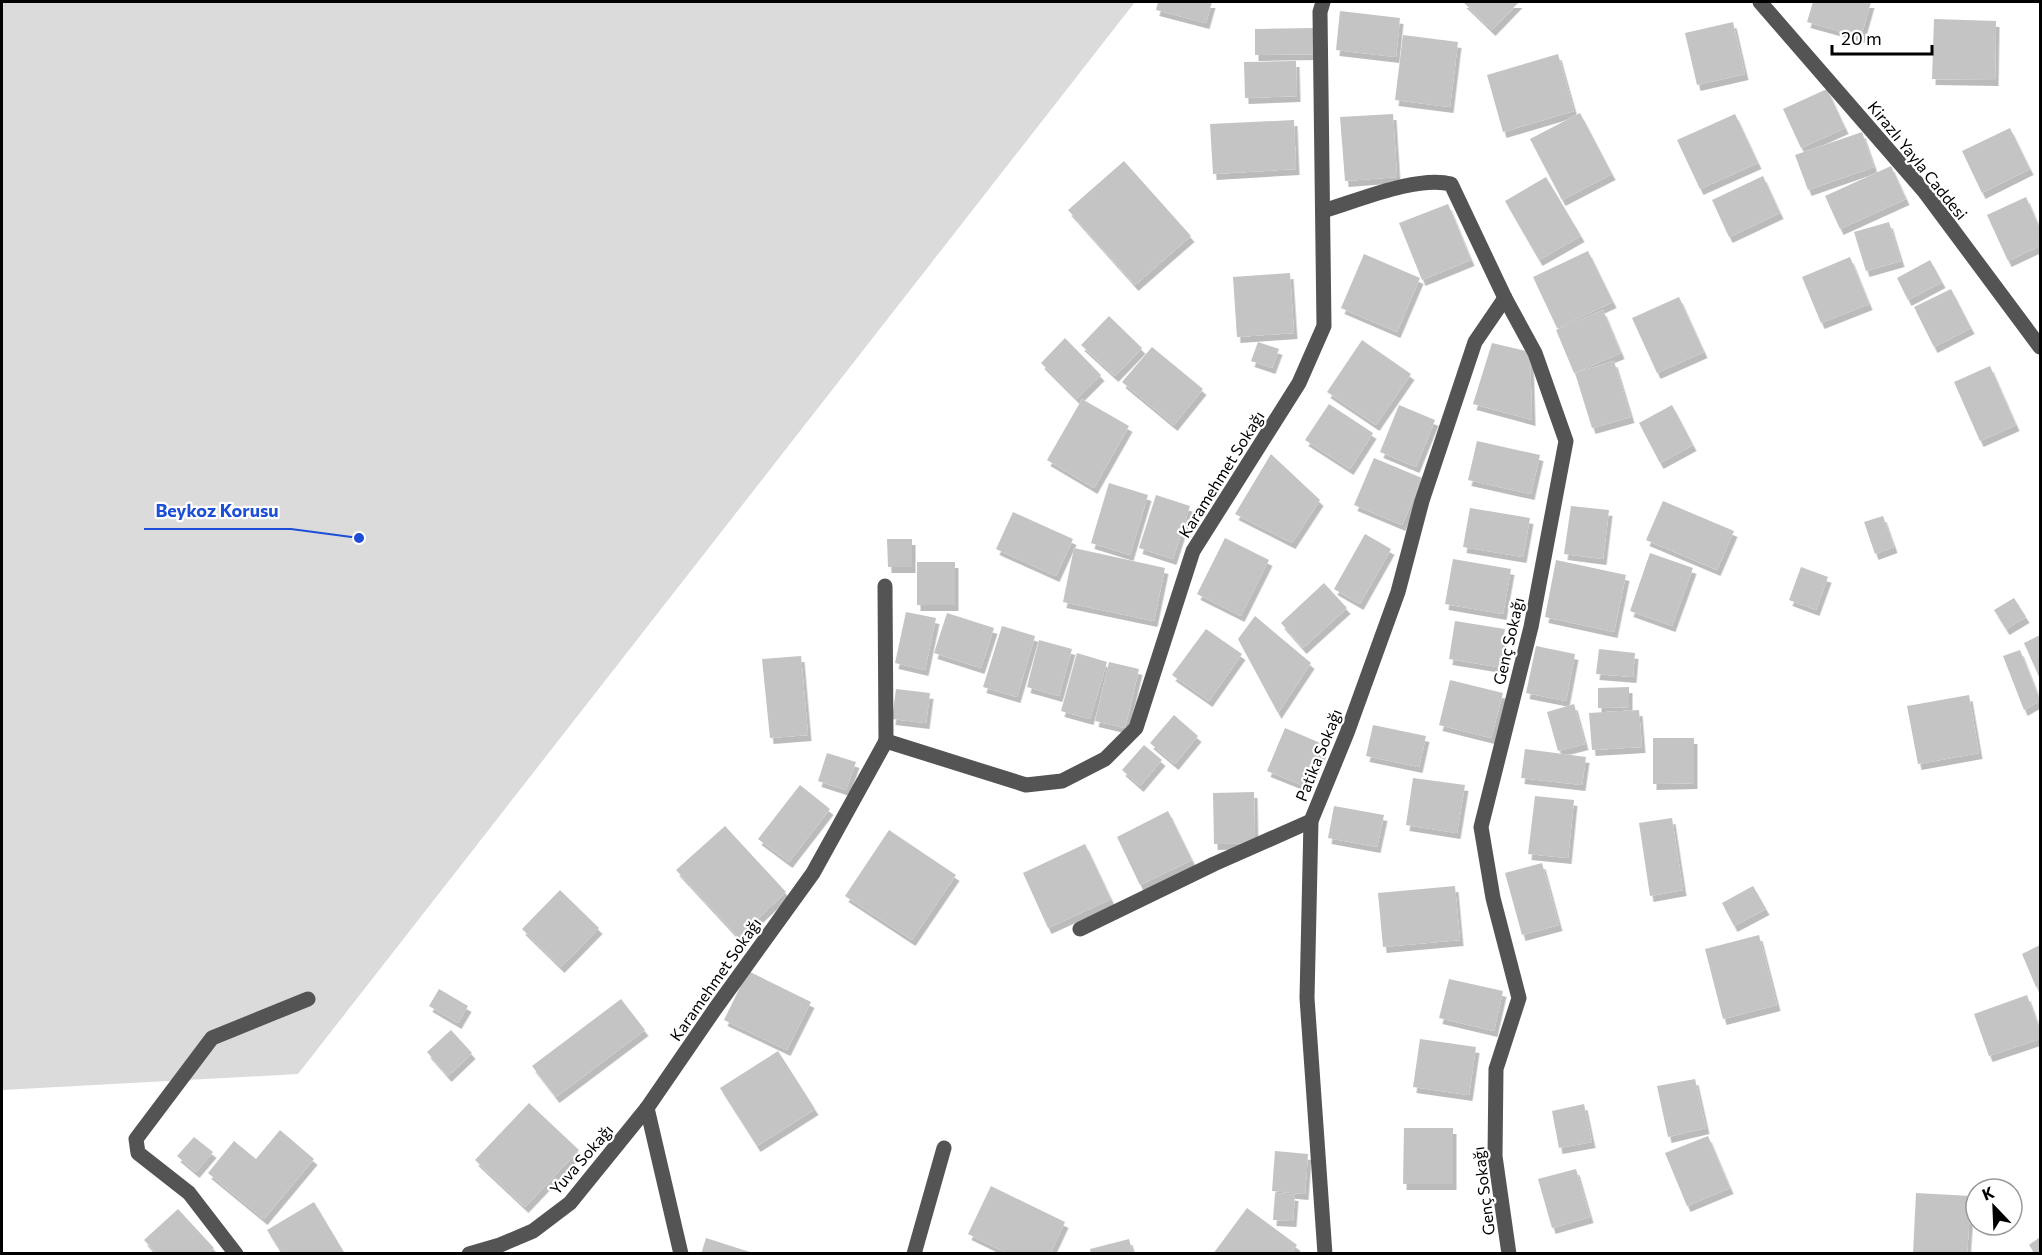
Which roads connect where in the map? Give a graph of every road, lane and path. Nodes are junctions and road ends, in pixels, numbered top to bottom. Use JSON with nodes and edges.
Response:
{"nodes":[{"id":1,"x":1323,"y":2,"type":"edge"},
{"id":2,"x":1760,"y":2,"type":"edge"},
{"id":3,"x":1323,"y":212,"type":"junction"},
{"id":4,"x":1505,"y":298,"type":"junction"},
{"id":5,"x":2040,"y":347,"type":"edge"},
{"id":6,"x":885,"y":586,"type":"dead end"},
{"id":7,"x":886,"y":741,"type":"junction"},
{"id":8,"x":1311,"y":821,"type":"junction"},
{"id":9,"x":1080,"y":929,"type":"dead end"},
{"id":10,"x":308,"y":999,"type":"dead end"},
{"id":11,"x":647,"y":1108,"type":"junction"},
{"id":12,"x":944,"y":1148,"type":"dead end"},
{"id":13,"x":236,"y":1254,"type":"edge"},
{"id":14,"x":469,"y":1254,"type":"edge"},
{"id":15,"x":681,"y":1254,"type":"edge"},
{"id":16,"x":914,"y":1254,"type":"edge"},
{"id":17,"x":1325,"y":1254,"type":"edge"},
{"id":18,"x":1509,"y":1254,"type":"edge"}],
"edges":[{"from":1,"to":3,"type":"street","name":"Karamehmet Sokağı"},
{"from":2,"to":5,"type":"street","name":"Kirazlı Yayla Caddesi"},
{"from":3,"to":4,"type":"street","name":"Genç Sokağı"},
{"from":3,"to":7,"type":"street","name":"Karamehmet Sokağı"},
{"from":4,"to":8,"type":"street","name":"Patika Sokağı"},
{"from":4,"to":18,"type":"street","name":"Genç Sokağı"},
{"from":6,"to":7,"type":"street","name":"Karamehmet Sokağı"},
{"from":7,"to":11,"type":"street","name":"Karamehmet Sokağı"},
{"from":8,"to":9,"type":"street"},
{"from":8,"to":17,"type":"street","name":"Patika Sokağı"},
{"from":10,"to":13,"type":"street"},
{"from":11,"to":14,"type":"street","name":"Yuva Sokağı"},
{"from":11,"to":15,"type":"street"},
{"from":12,"to":16,"type":"street"}]}
